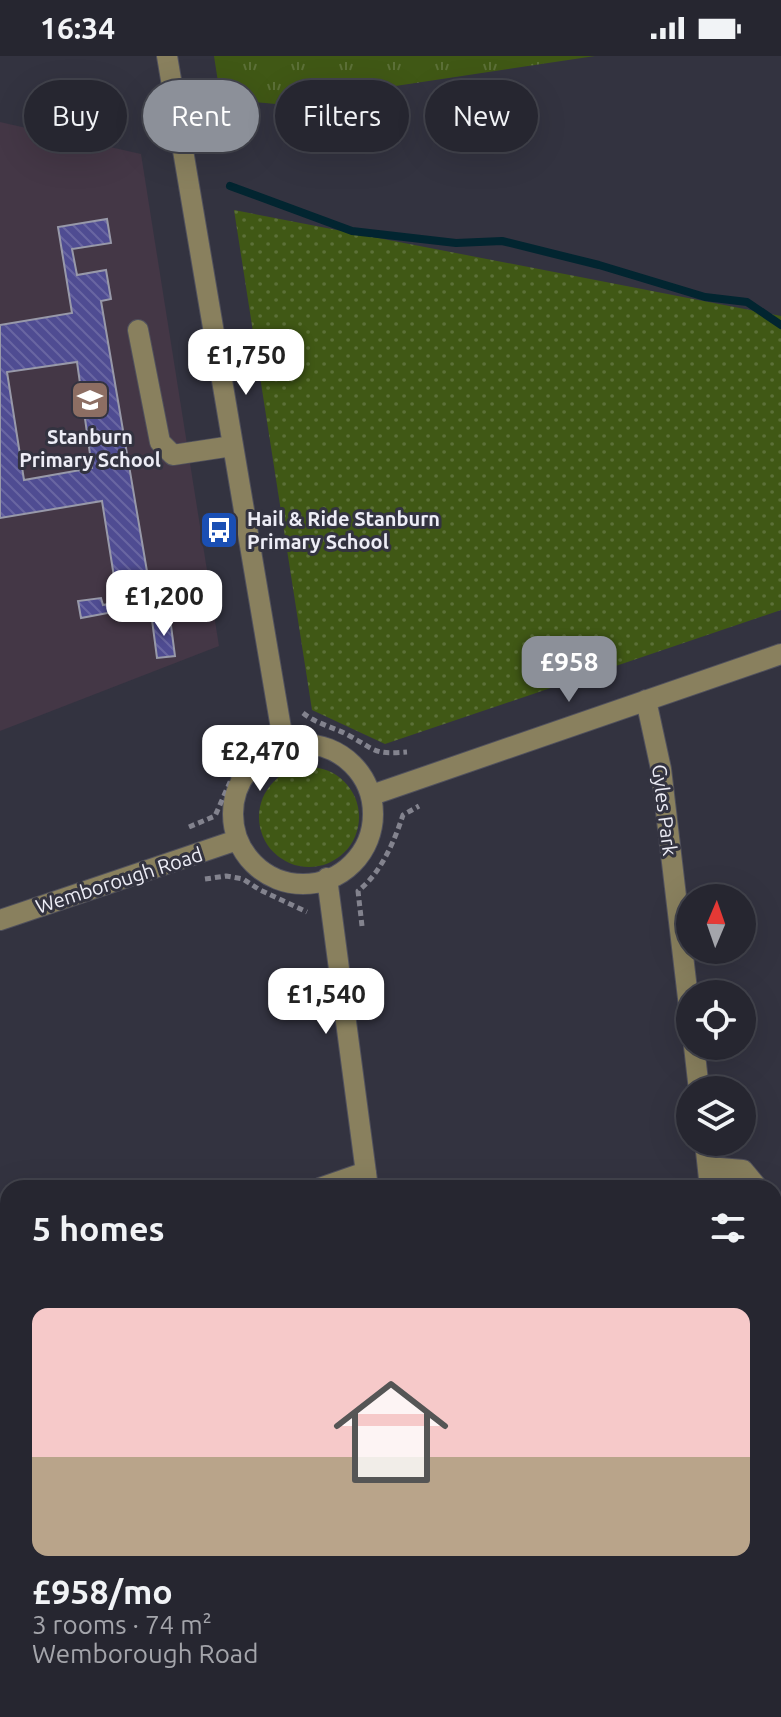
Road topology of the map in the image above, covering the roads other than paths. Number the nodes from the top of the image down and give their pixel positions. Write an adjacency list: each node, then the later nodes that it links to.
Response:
1 (167, 56): 3 (street)
2 (138, 330): 3 (street)
3 (232, 446): 6 (street)
4 (781, 654): 5 (street)
5 (646, 700): 7 (street); 11 (street, Gyles Park)
6 (284, 746): 7 (street); 8 (street)
7 (372, 795): 9 (street)
8 (237, 840): 9 (street); 10 (street, Wemborough Road)
9 (327, 878): 14 (street)
10 (0, 920)
11 (686, 980)
12 (707, 1156): 13 (street)
13 (709, 1178): 15 (street)
14 (367, 1180)
15 (751, 1180)

